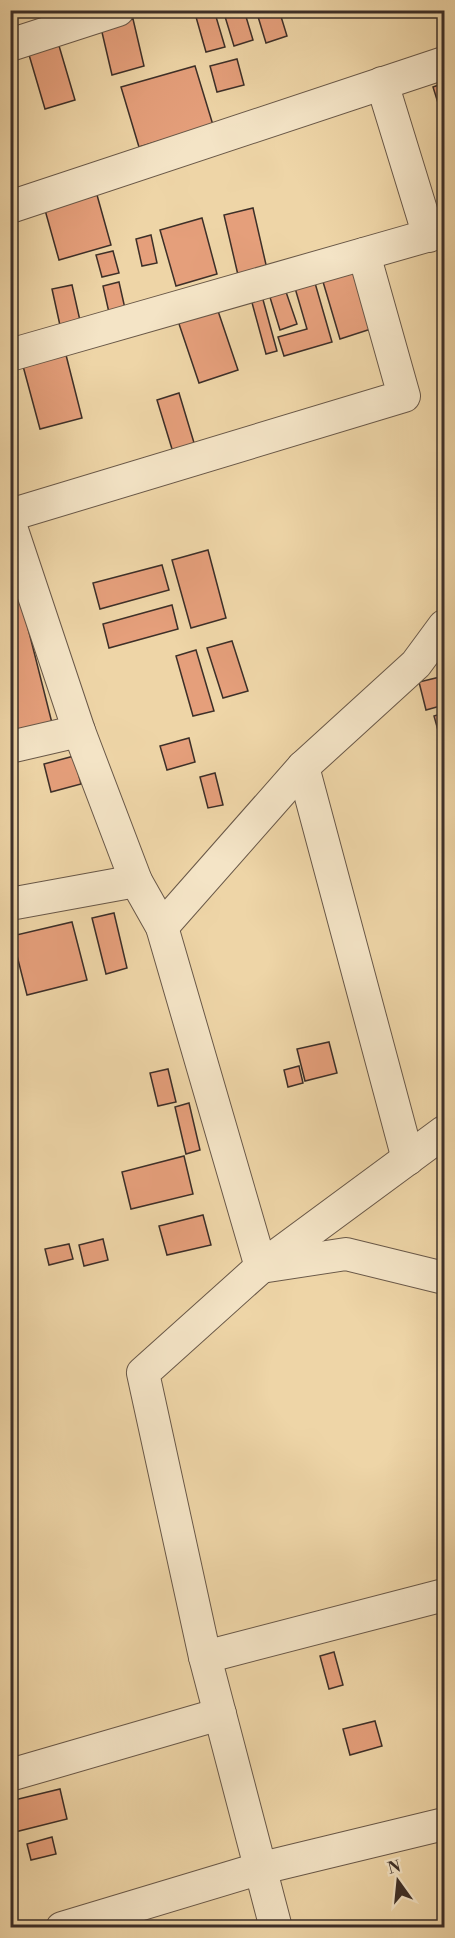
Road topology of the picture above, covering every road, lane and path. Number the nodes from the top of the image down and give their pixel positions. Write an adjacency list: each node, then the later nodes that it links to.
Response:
1 (118, 10): 2 (street)
2 (10, 45)
3 (444, 63): 4 (street)
4 (382, 83): 5 (street); 6 (street)
5 (10, 207)
6 (437, 234): 7 (street)
7 (364, 254): 8 (street); 9 (street)
8 (10, 355)
9 (10, 515)
10 (10, 524): 12 (street)
11 (444, 626): 14 (street)
12 (80, 731): 13 (street); 15 (street)
13 (10, 747)
14 (303, 767): 17 (street); 19 (street)
15 (136, 881): 16 (street); 17 (street)
16 (10, 904)
17 (162, 927): 20 (street)
18 (444, 1132): 19 (street)
19 (408, 1159): 20 (street)
20 (261, 1267): 21 (street); 23 (street)
21 (444, 1278)
22 (444, 1595): 23 (street)
23 (206, 1657): 24 (street)
24 (220, 1714): 25 (street); 27 (street)
25 (10, 1775)
26 (444, 1824): 27 (street)
27 (258, 1869): 28 (street); 29 (street)
28 (62, 1928)
29 (276, 1928)

